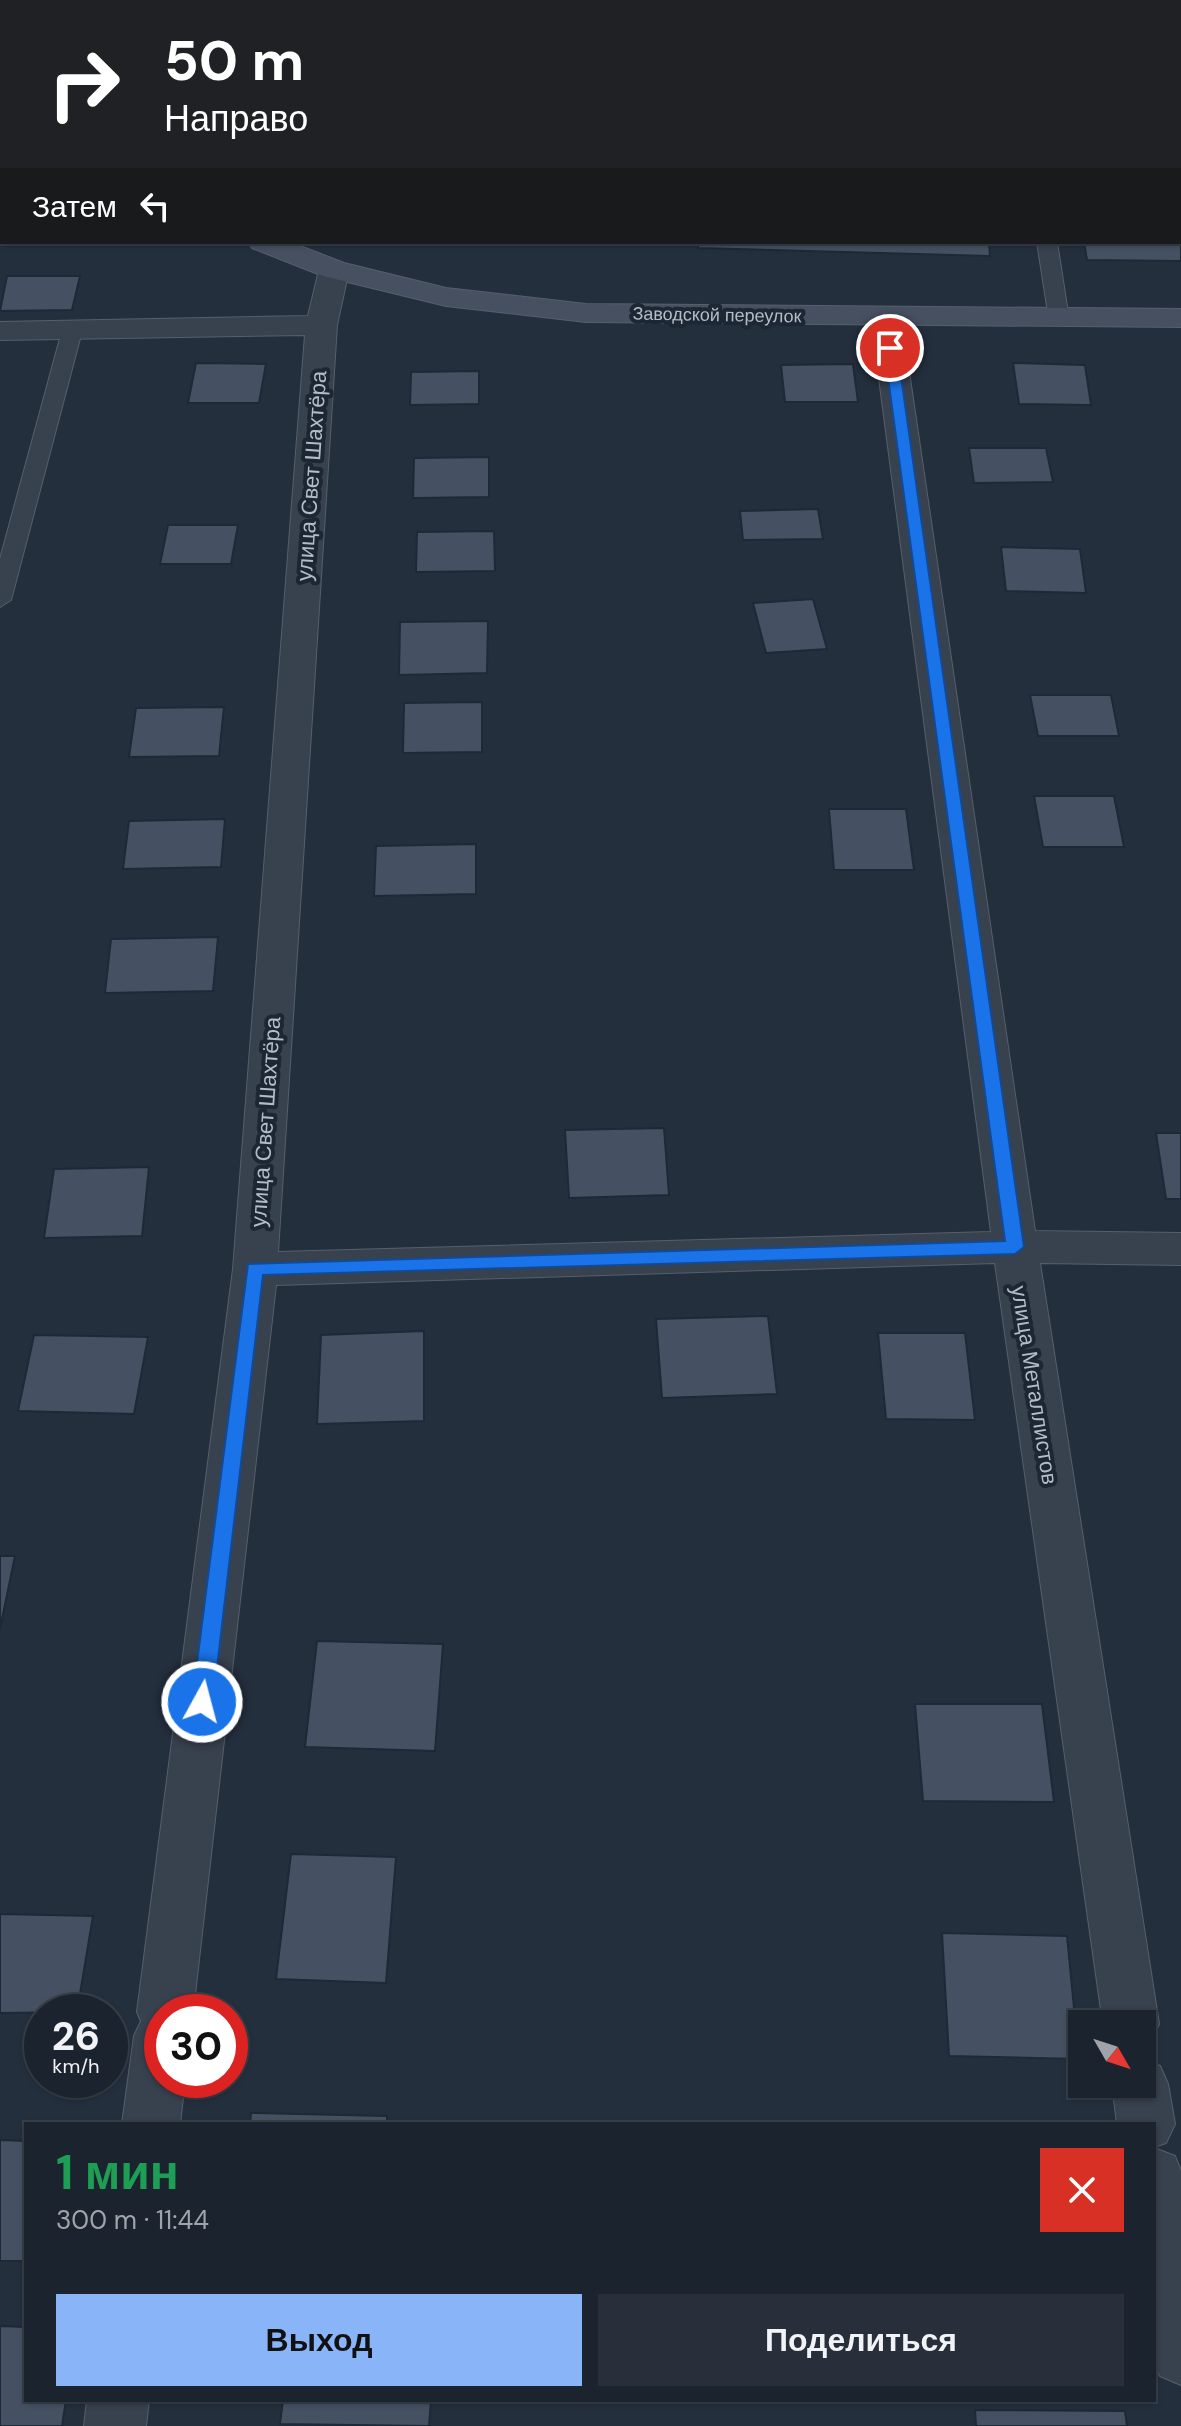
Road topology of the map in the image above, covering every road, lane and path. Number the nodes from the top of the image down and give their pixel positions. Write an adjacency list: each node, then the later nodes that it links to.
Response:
1 (268, 244): 3 (main road, Заводской переулок)
2 (1047, 244): 6 (lane)
3 (334, 270): 4 (main road, Заводской переулок); 7 (street, улица Свет Шахтёра)
4 (886, 317): 6 (main road, Заводской переулок); 11 (street, улица Металлистов)
5 (1181, 318): 6 (main road, Заводской переулок)
6 (1059, 319)
7 (321, 325): 9 (street); 13 (street, улица Свет Шахтёра)
8 (0, 331): 9 (street)
9 (72, 331): 10 (lane)
10 (0, 600)
11 (1015, 1247): 12 (street); 13 (street); 15 (street, улица Металлистов)
12 (1181, 1249)
13 (255, 1269): 14 (street, улица Свет Шахтёра)
14 (167, 1994)
15 (1129, 2010)
16 (154, 2098): 18 (street)
17 (1142, 2098): 19 (street)
18 (151, 2122)
19 (1146, 2122)
20 (1156, 2188): 21 (street)
21 (1181, 2355)
22 (118, 2402): 23 (street)
23 (115, 2426)

